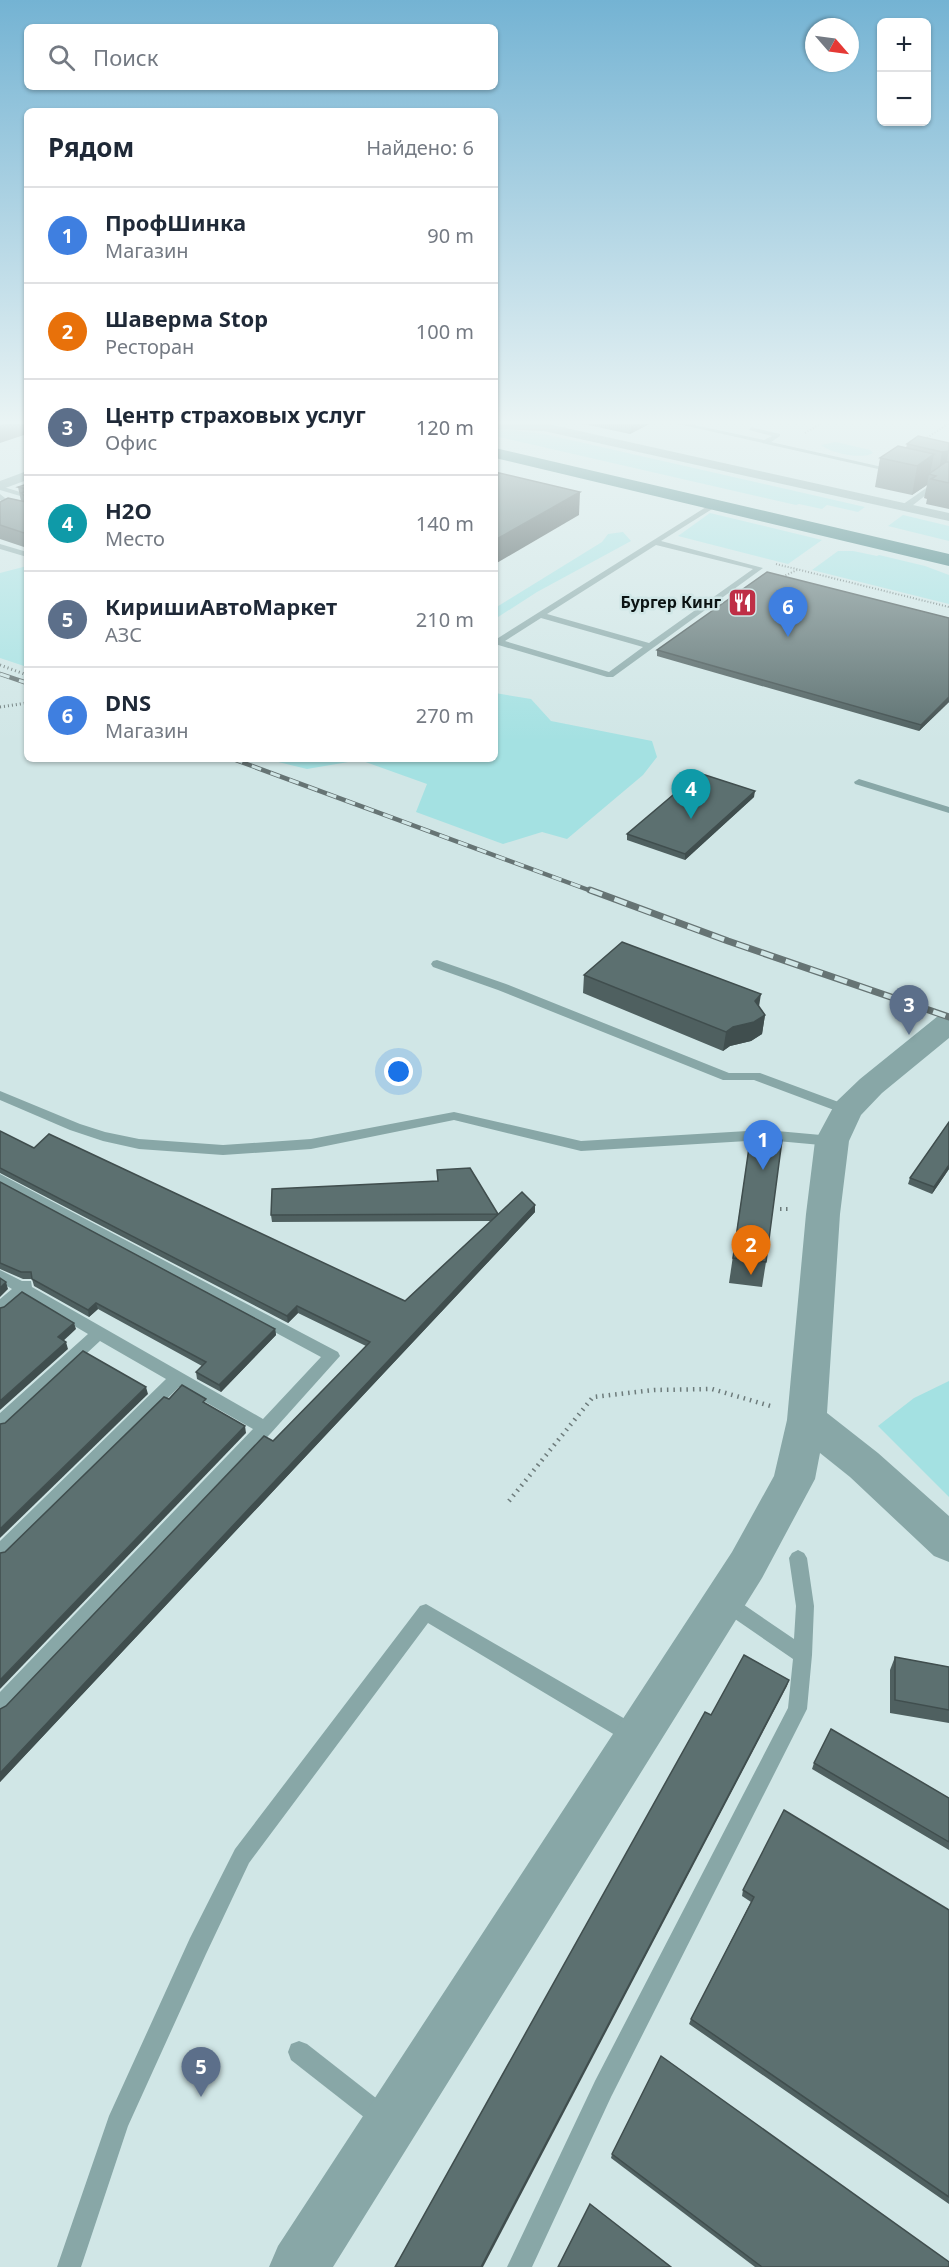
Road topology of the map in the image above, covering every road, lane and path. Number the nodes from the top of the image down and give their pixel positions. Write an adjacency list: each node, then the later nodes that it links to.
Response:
1 (673, 530): 4 (lane)
2 (822, 530): 8 (main road)
3 (867, 530): 6 (main road)
4 (654, 542): 13 (lane); 14 (lane)
5 (0, 546): 7 (lane)
6 (949, 548)
7 (24, 554)
8 (949, 560)
9 (776, 564): 10 (path)
10 (798, 569): 11 (path); 12 (path)
11 (777, 580)
12 (949, 607)
13 (540, 615): 14 (lane); 14 (lane)
14 (650, 646)
15 (0, 665): 16 (path)
16 (24, 674)
17 (24, 704): 18 (path)
18 (0, 708)
19 (859, 782): 20 (lane)
20 (949, 810)
21 (437, 964): 24 (lane)
22 (949, 1023): 24 (street)
23 (0, 1095): 24 (lane)
24 (839, 1125): 31 (street)
25 (0, 1179): 33 (lane)
26 (0, 1275): 27 (lane)
27 (24, 1287): 28 (lane); 29 (lane)
28 (0, 1308)
29 (99, 1333): 30 (lane); 32 (lane)
30 (177, 1378): 33 (lane); 36 (lane)
31 (807, 1420): 34 (path); 35 (street); 38 (street)
32 (0, 1423)
33 (265, 1428): 40 (lane)
34 (509, 1501)
35 (949, 1543)
36 (0, 1552)
37 (798, 1558): 39 (lane)
38 (724, 1600): 39 (lane); 41 (street)
39 (803, 1655): 46 (lane)
40 (0, 1705)
41 (637, 1737): 43 (street); 44 (lane)
42 (299, 2052): 43 (lane)
43 (391, 2123): 45 (street)
44 (69, 2267)
45 (299, 2267)
46 (519, 2267)

